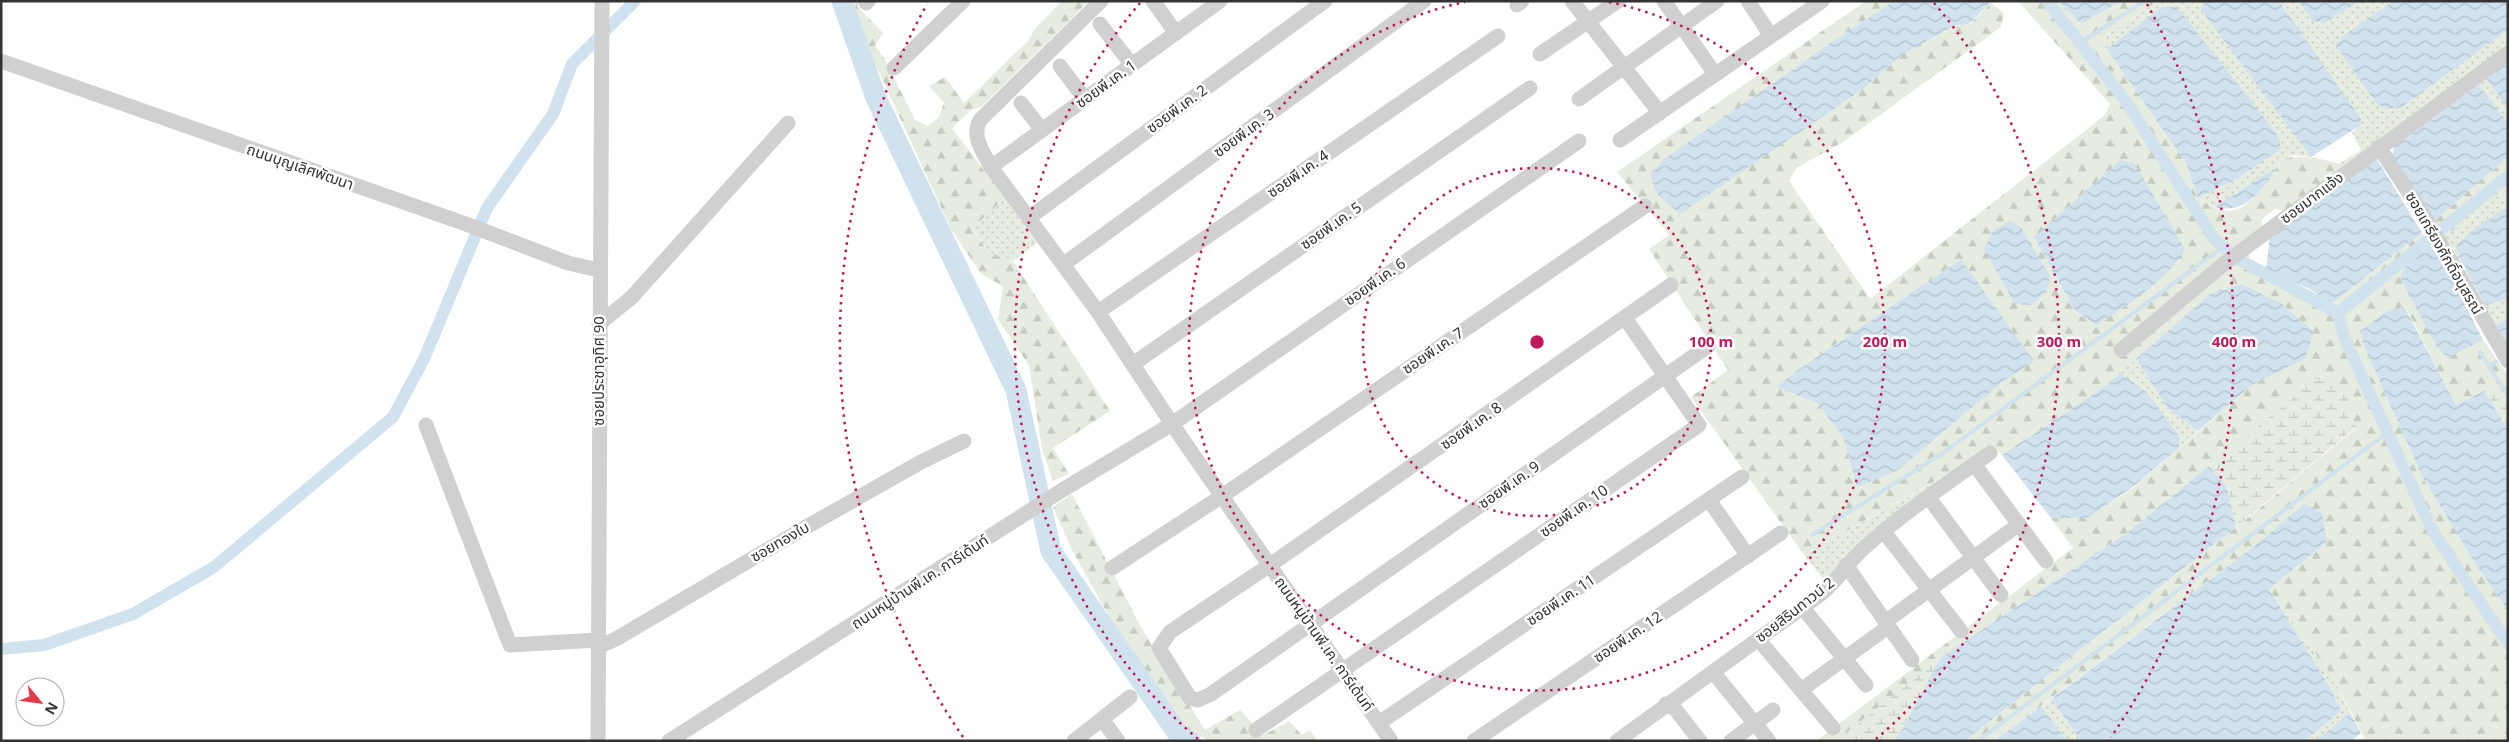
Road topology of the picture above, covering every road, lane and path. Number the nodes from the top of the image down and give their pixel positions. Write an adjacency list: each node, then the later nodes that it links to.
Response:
1 (602, 1): 42 (street, ซอยประชาอุทิศ 90)
2 (963, 1): 25 (street)
3 (1101, 1): 38 (street, ถนนหมู่บ้านพี.เค. การ์เด้นท์)
4 (1153, 1): 17 (street)
5 (1219, 1): 17 (street, ซอยพี.เค. 1)
6 (1325, 1): 40 (street, ซอยพี.เค. 2)
7 (1424, 1): 41 (street, ซอยพี.เค. 3)
8 (1572, 1): 14 (street)
9 (1618, 1): 14 (street)
10 (1664, 1): 16 (street)
11 (1717, 1): 16 (street)
12 (1748, 1): 19 (street)
13 (1822, 1): 19 (street)
14 (1588, 22): 21 (street); 26 (street)
15 (1100, 24): 23 (street)
16 (1682, 27): 26 (street); 27 (street)
17 (1176, 33): 23 (street, ซอยพี.เค. 1)
18 (1498, 36): 44 (street, ซอยพี.เค. 4)
19 (1771, 36): 27 (street)
20 (2508, 53): 37 (street, ซอยมากแจ้ง)
21 (1540, 54)
22 (1, 61): 42 (street, ถนนบุญเลิศพัฒนา)
23 (1132, 65): 29 (street, ซอยพี.เค. 1)
24 (1060, 66): 29 (street)
25 (894, 68)
26 (1623, 69): 30 (street); 32 (street)
27 (1715, 74): 32 (street)
28 (1530, 88): 50 (street, ซอยพี.เค. 5)
29 (1085, 99): 34 (street, ซอยพี.เค. 1)
30 (1579, 100)
31 (1021, 103): 34 (street)
32 (1660, 113): 35 (street)
33 (788, 123): 46 (street)
34 (1042, 130): 38 (street, ซอยพี.เค. 1)
35 (1620, 140)
36 (1578, 141): 52 (street, ซอยพี.เค. 6)
37 (2379, 147): 48 (street, ซอยมากแจ้ง); 49 (street, ซอยเกรียงศักดิ์อนุสรณ์)
38 (991, 167): 40 (street, ถนนหมู่บ้านพี.เค. การ์เด้นท์)
39 (1645, 206): 58 (street, ซอยพี.เค. 7)
40 (1030, 217): 41 (street, ถนนหมู่บ้านพี.เค. การ์เด้นท์)
41 (1064, 264): 44 (street, ถนนหมู่บ้านพี.เค. การ์เด้นท์)
42 (600, 270): 46 (street, ซอยประชาอุทิศ 90)
43 (1671, 285): 45 (street, ซอยพี.เค. 8)
44 (1098, 312): 50 (street, ถนนหมู่บ้านพี.เค. การ์เด้นท์)
45 (1625, 318): 51 (street, ซอยพี.เค. 10); 67 (street, ซอยพี.เค. 8)
46 (599, 324): 77 (street, ซอยประชาอุทิศ 90)
47 (1708, 346): 51 (street, ซอยพี.เค. 9)
48 (2121, 350)
49 (2508, 361)
50 (1133, 364): 52 (street, ถนนหมู่บ้านพี.เค. การ์เด้นท์)
51 (1664, 378): 73 (street, ซอยพี.เค. 9); 80 (street, ซอยพี.เค. 10)
52 (1172, 424): 58 (street, ถนนหมู่บ้านพี.เค. การ์เด้นท์); 94 (street, ถนนหมู่บ้านพี.เค. การ์เด้นท์)
53 (426, 425): 77 (street)
54 (964, 441): 77 (street, ซอยทองใบ)
55 (1990, 454): 56 (street, ซอยสิรินทาวน์ 2)
56 (1974, 464): 59 (street, ซอยสิรินทาวน์ 2); 61 (street)
57 (1742, 477): 60 (street, ซอยพี.เค. 11)
58 (1222, 496): 67 (street, ถนนหมู่บ้านพี.เค. การ์เด้นท์); 69 (street, ซอยพี.เค. 7)
59 (1929, 498): 62 (street, ซอยสิรินทาวน์ 2); 65 (street)
60 (1709, 500): 64 (street); 88 (street, ซอยพี.เค. 11)
61 (2018, 525): 65 (street); 66 (street)
62 (1884, 532): 68 (street, ซอยสิรินทาวน์ 2); 70 (street)
63 (1781, 534): 64 (street, ซอยพี.เค. 12)
64 (1748, 556): 98 (street, ซอยพี.เค. 12)
65 (1972, 556): 70 (street); 71 (street)
66 (2046, 561)
67 (1270, 565): 73 (street, ถนนหมู่บ้านพี.เค. การ์เด้นท์); 73 (street, ซอยพี.เค. 8)
68 (1846, 565): 72 (street, ซอยสิรินทาวน์ 2); 74 (street)
69 (1112, 568)
70 (1929, 590): 74 (street); 75 (street)
71 (2001, 595)
72 (1802, 607): 76 (street, ซอยสิรินทาวน์ 2); 78 (street)
73 (1310, 624): 80 (street, ถนนหมู่บ้านพี.เค. การ์เด้นท์)
74 (1886, 625): 78 (street); 79 (street)
75 (1960, 631)
76 (1758, 639): 81 (street, ซอยสิรินทาวน์ 2); 83 (street)
77 (598, 643): 93 (street, ซอยประชาอุทิศ 90)
78 (1843, 658): 82 (street); 83 (street)
79 (1912, 660)
80 (1343, 672): 88 (street, ถนนหมู่บ้านพี.เค. การ์เด้นท์); 91 (street)
81 (1713, 672): 85 (street, ซอยสิรินทาวน์ 2); 89 (street)
82 (1866, 685)
83 (1801, 690): 90 (street)
84 (1130, 697): 87 (street)
85 (1666, 704): 92 (street, ซอยสิรินทาวน์ 2); 99 (street)
86 (1773, 710): 89 (street)
87 (1102, 719): 95 (street); 96 (street)
88 (1379, 723): 97 (street, ถนนหมู่บ้านพี.เค. การ์เด้นท์)
89 (1754, 723): 100 (street); 101 (street)
90 (1833, 728)
91 (1256, 730)
92 (1620, 740)
93 (598, 741)
94 (669, 741)
95 (1074, 741)
96 (1118, 741)
97 (1391, 741)
98 (1474, 741)
99 (1700, 741)
100 (1731, 741)
101 (1769, 741)

